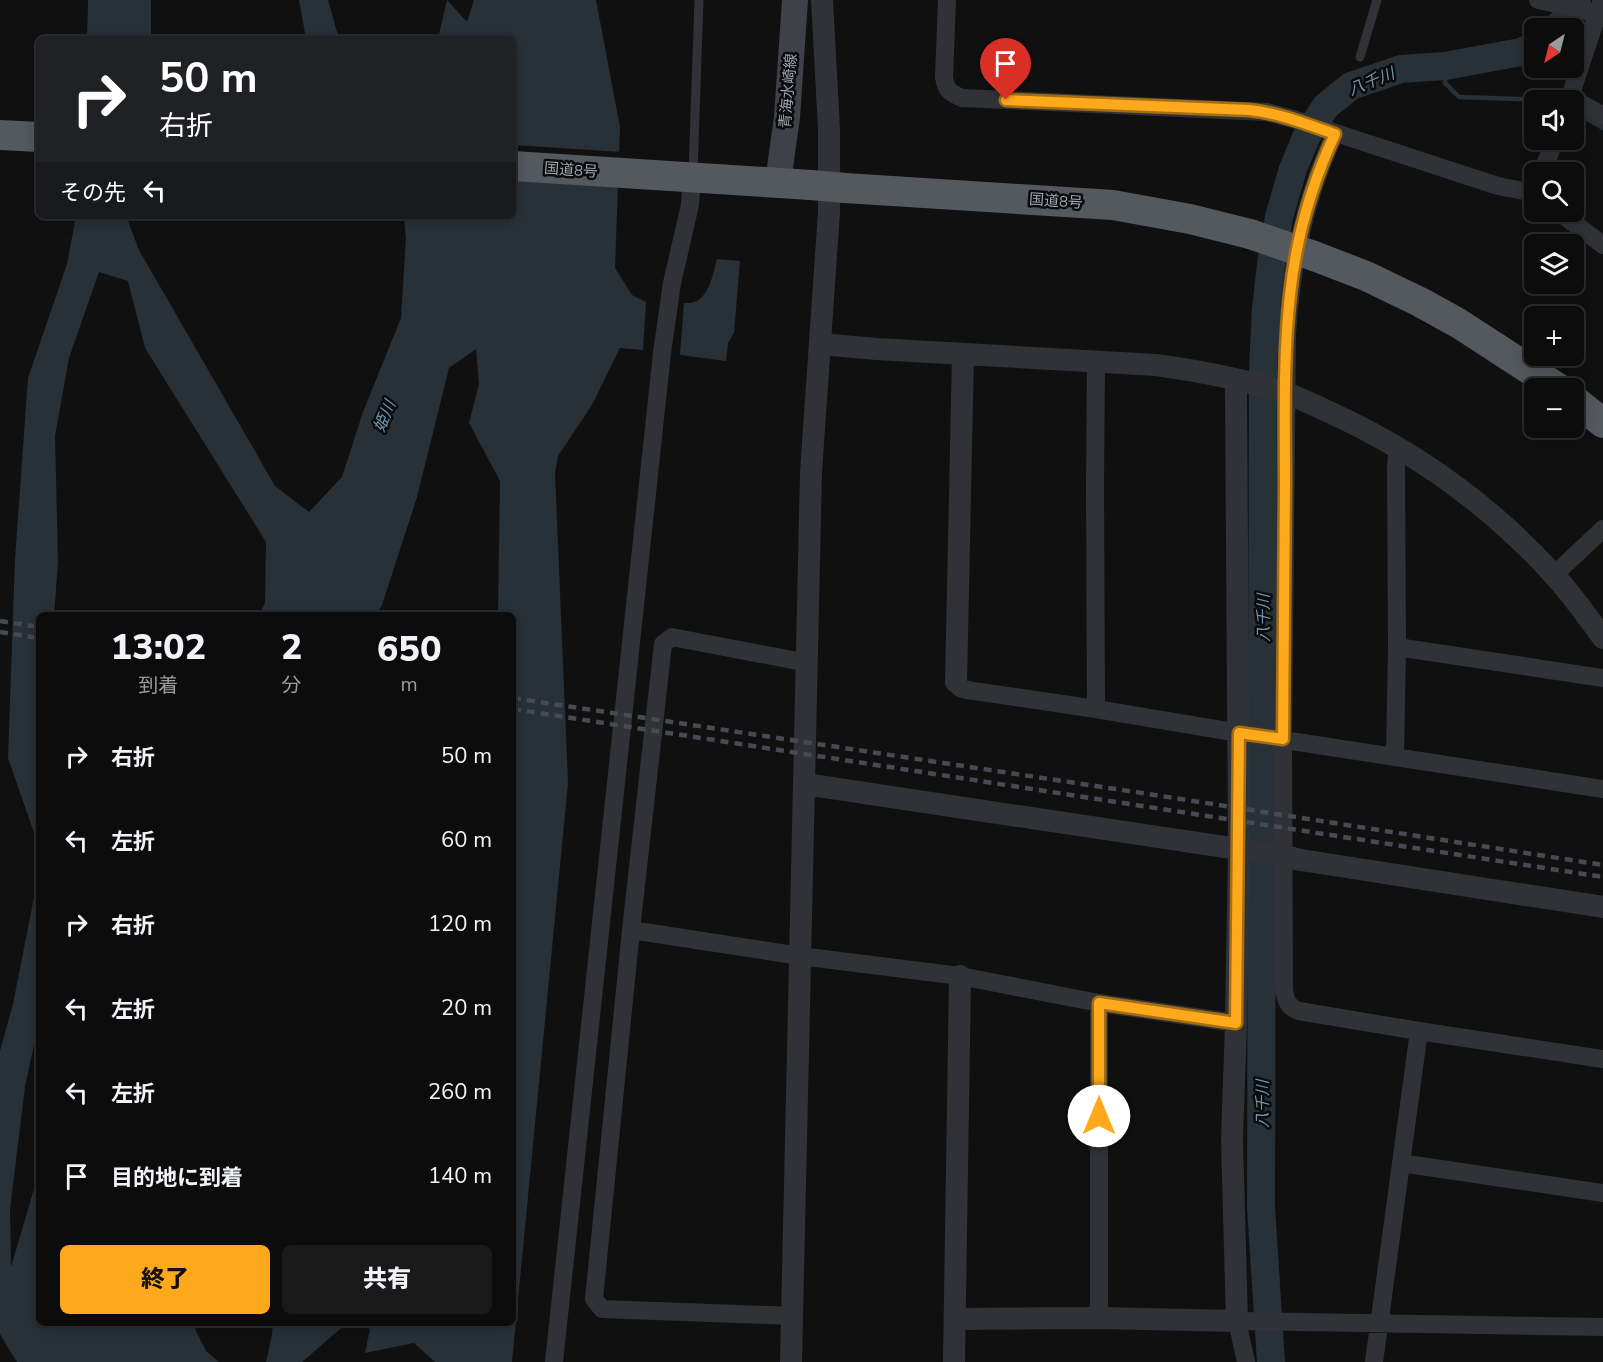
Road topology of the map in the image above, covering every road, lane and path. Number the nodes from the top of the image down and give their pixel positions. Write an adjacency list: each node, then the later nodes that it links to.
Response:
1 (699, 0): 16 (lane)
2 (795, 0): 17 (main road, 青海水崎線)
3 (822, 0): 21 (street)
4 (947, 0): 12 (street)
5 (1377, 0): 8 (lane)
6 (1538, 0): 7 (street)
7 (1597, 10): 9 (street)
8 (1360, 57)
9 (1572, 90)
10 (1584, 106): 11 (street)
11 (1603, 116)
12 (1335, 134): 18 (street); 26 (street)
13 (0, 135): 14 (highway)
14 (36, 137)
15 (516, 166): 16 (highway, 国道8号)
16 (694, 177): 17 (highway, 国道8号); 61 (street)
17 (767, 182): 24 (highway, 国道8号, bridge)
18 (1524, 190)
19 (1572, 222): 20 (street)
20 (1603, 245)
21 (820, 344): 22 (street); 34 (street)
22 (963, 354): 23 (street); 36 (street)
23 (1096, 361): 25 (street); 37 (street)
24 (1543, 378)
25 (1237, 380): 26 (street); 38 (street)
26 (1285, 393): 29 (street); 39 (street)
27 (1584, 408): 28 (highway)
28 (1603, 423)
29 (1400, 449): 31 (street); 33 (street)
30 (1603, 529): 31 (street)
31 (1554, 575): 32 (street)
32 (1603, 638)
33 (1397, 647): 35 (street); 40 (street)
34 (808, 663): 41 (street); 46 (street)
35 (1603, 678)
36 (956, 682): 37 (street)
37 (1096, 709): 38 (street)
38 (1239, 733): 39 (street); 43 (street)
39 (1283, 739): 40 (street); 44 (street)
40 (1395, 756): 42 (street)
41 (804, 784): 43 (street); 47 (street)
42 (1603, 789)
43 (1239, 849): 44 (street); 50 (street)
44 (1284, 856): 45 (street); 51 (street)
45 (1603, 907)
46 (631, 930): 47 (street); 55 (street)
47 (800, 956): 48 (street); 55 (street)
48 (960, 976): 49 (street); 57 (street)
49 (1099, 1003): 50 (street); 56 (street)
50 (1236, 1023): 58 (street)
51 (1419, 1031): 52 (street); 53 (street)
52 (1603, 1059)
53 (1401, 1163): 54 (street); 59 (street)
54 (1603, 1193)
55 (793, 1316): 62 (street)
56 (1099, 1318): 57 (street); 58 (street)
57 (956, 1319): 63 (street)
58 (1246, 1322): 59 (street); 64 (street)
59 (1379, 1325): 60 (street); 65 (street)
60 (1603, 1327)
61 (554, 1362)
62 (791, 1362)
63 (954, 1362)
64 (1246, 1362)
65 (1374, 1362)

